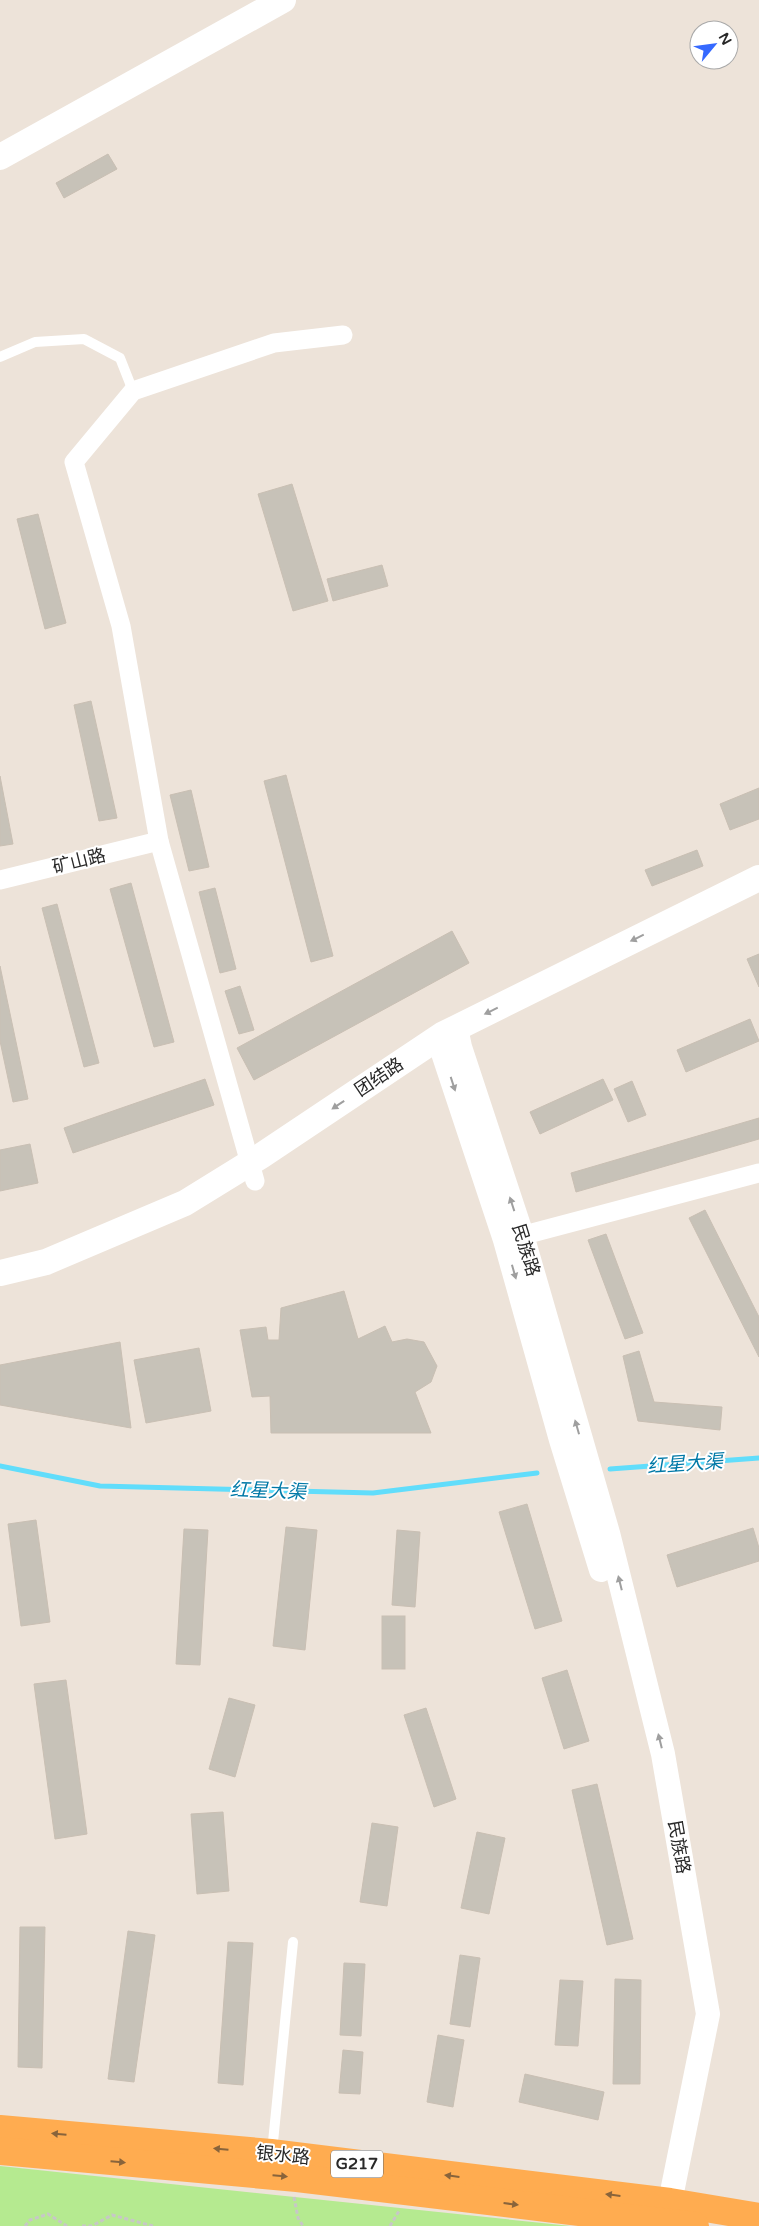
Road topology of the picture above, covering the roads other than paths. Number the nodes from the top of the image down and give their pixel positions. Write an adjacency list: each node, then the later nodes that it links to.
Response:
1 (250, 0): 3 (main road)
2 (283, 0): 4 (main road)
3 (0, 138)
4 (0, 157)
5 (343, 335): 7 (street)
6 (0, 357): 7 (lane)
7 (133, 390): 8 (street)
8 (159, 841): 10 (street, 矿山路); 13 (street)
9 (759, 878): 12 (main road, 团结路, one-way to 12)
10 (0, 880)
11 (759, 896): 12 (main road, 团结路)
12 (449, 1042): 13 (main road, 团结路); 15 (street, 民族路)
13 (252, 1172): 16 (main road, 团结路); 17 (main road, 团结路)
14 (759, 1173): 15 (street)
15 (513, 1237): 22 (street, 民族路)
16 (0, 1273)
17 (0, 1289)
18 (293, 1942): 21 (lane)
19 (0, 2129): 21 (highway, 银水路 / G217, one-way to 19)
20 (0, 2151): 24 (highway, 银水路 / G217, one-way to 24)
21 (272, 2153): 22 (highway, 银水路 / G217, one-way to 21)
22 (663, 2201): 24 (highway, 银水路 / G217)
23 (759, 2217): 24 (highway, G217)
24 (704, 2218)

